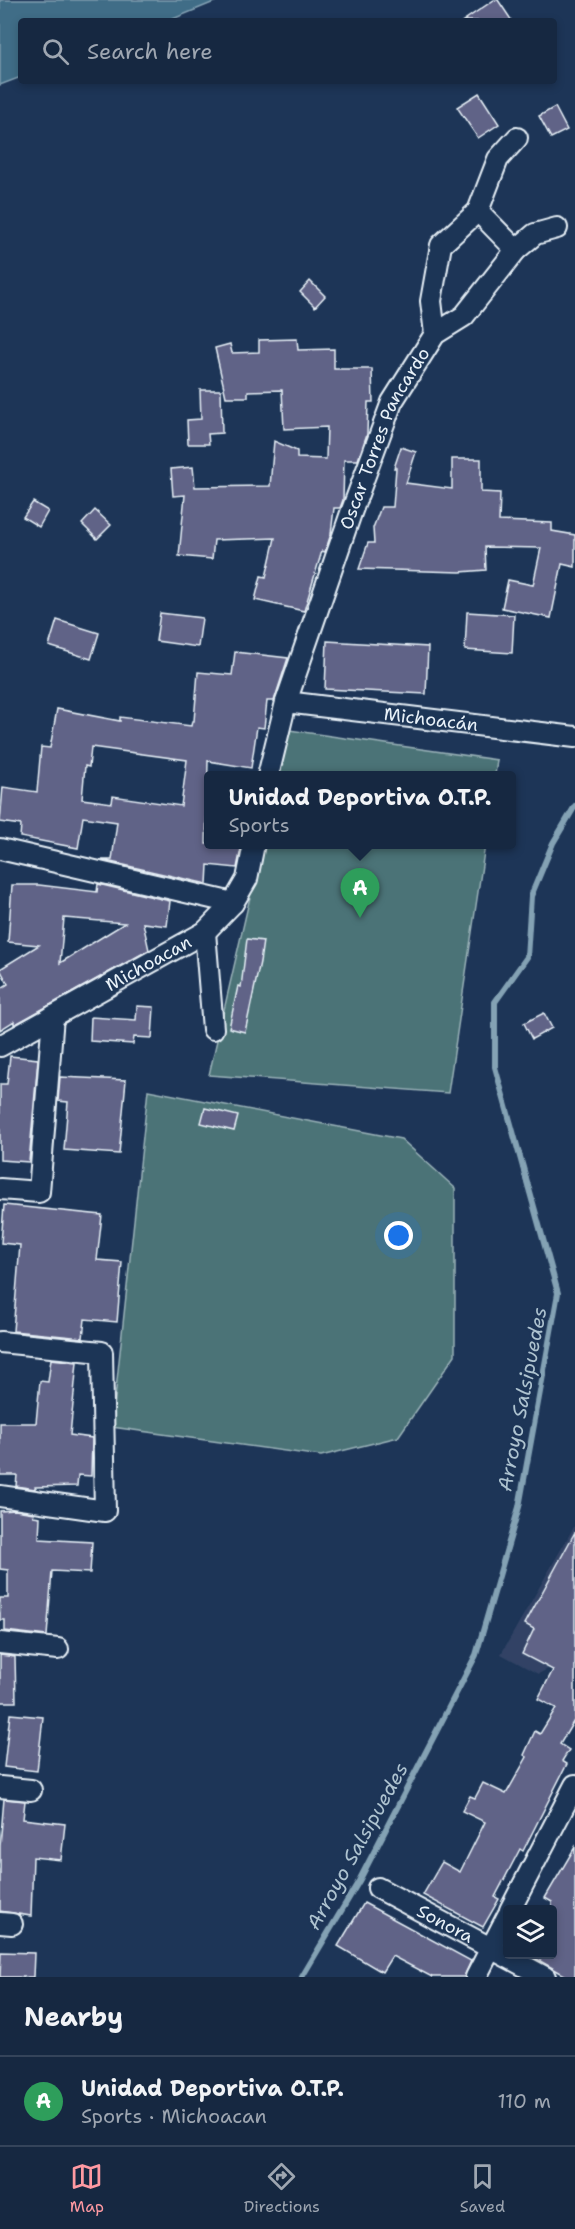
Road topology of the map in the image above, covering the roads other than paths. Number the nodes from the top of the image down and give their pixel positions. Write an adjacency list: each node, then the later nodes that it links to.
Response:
1 (517, 138): 2 (street)
2 (478, 211): 4 (street); 5 (street)
3 (557, 228): 4 (street, Oscar Torres Pancardo)
4 (516, 250): 5 (street, Oscar Torres Pancardo)
5 (435, 334): 6 (street, Oscar Torres Pancardo)
6 (286, 702): 7 (street, Michoacán); 8 (street)
7 (575, 737)
8 (269, 771)
9 (253, 849): 11 (street, Michoacan)
10 (3, 854): 11 (street)
11 (232, 903): 12 (street, Michoacan)
12 (205, 932): 13 (street, Michoacan); 14 (street)
13 (53, 1016): 15 (street, Michoacan); 16 (street)
14 (213, 1029)
15 (0, 1046)
16 (0, 1189)
17 (0, 1342): 18 (street)
18 (0, 1496)
19 (0, 1643): 20 (street)
20 (58, 1649)
21 (575, 1785): 25 (street)
22 (0, 1786): 23 (street)
23 (31, 1790)
24 (378, 1888): 27 (street, Sonora)
25 (513, 1905)
26 (503, 1923): 27 (street)
27 (490, 1948): 28 (street); 29 (street, Sonora)
28 (476, 1977)
29 (545, 1977)

